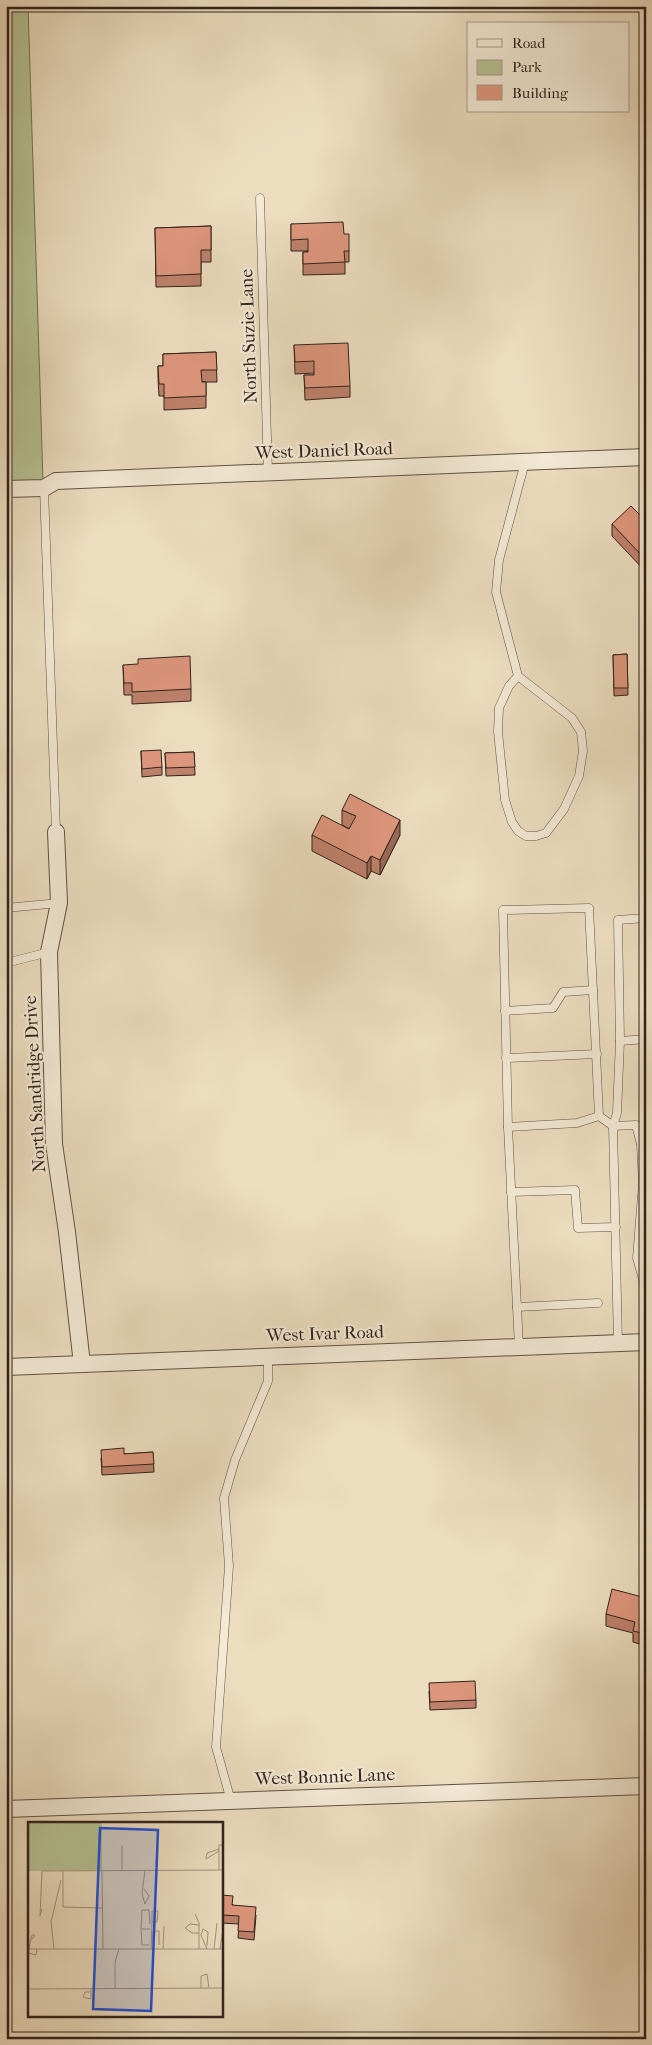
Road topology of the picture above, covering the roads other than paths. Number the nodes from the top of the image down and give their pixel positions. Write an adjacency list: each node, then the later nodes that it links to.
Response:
1 (260, 198): 4 (lane, North Suzie Lane)
2 (646, 457): 3 (street, West Daniel Road)
3 (525, 462): 4 (street, West Daniel Road); 7 (lane)
4 (268, 473): 5 (street, West Daniel Road)
5 (44, 488): 6 (street, West Daniel Road); 8 (lane)
6 (6, 489)
7 (518, 676): 7 (lane)
8 (56, 832): 9 (street, North Sandridge Drive)
9 (59, 903): 10 (lane); 12 (street, North Sandridge Drive)
10 (6, 908)
11 (646, 918): 17 (lane)
12 (49, 952): 13 (lane); 35 (street, North Sandridge Drive)
13 (6, 963)
14 (593, 990): 15 (lane); 15 (lane); 18 (lane)
15 (505, 1011): 19 (lane)
16 (646, 1039): 17 (lane)
17 (620, 1041): 21 (lane)
18 (597, 1054): 19 (lane); 20 (lane)
19 (506, 1058): 22 (lane)
20 (599, 1116): 21 (lane); 22 (lane)
21 (613, 1126): 23 (lane); 26 (lane)
22 (508, 1127): 24 (lane)
23 (644, 1144): 25 (lane)
24 (511, 1192): 26 (lane); 30 (lane)
25 (643, 1222): 27 (lane)
26 (616, 1227): 32 (lane)
27 (646, 1290): 28 (lane)
28 (646, 1297)
29 (598, 1303): 30 (lane)
30 (517, 1306): 33 (lane)
31 (646, 1342): 32 (street, West Ivar Road)
32 (618, 1343): 33 (street, West Ivar Road)
33 (519, 1347): 34 (street, West Ivar Road)
34 (268, 1356): 35 (street, West Ivar Road); 38 (lane)
35 (82, 1364): 36 (street, West Ivar Road)
36 (6, 1367)
37 (646, 1786): 38 (street, West Bonnie Lane)
38 (231, 1801): 39 (street, West Bonnie Lane)
39 (6, 1808)

